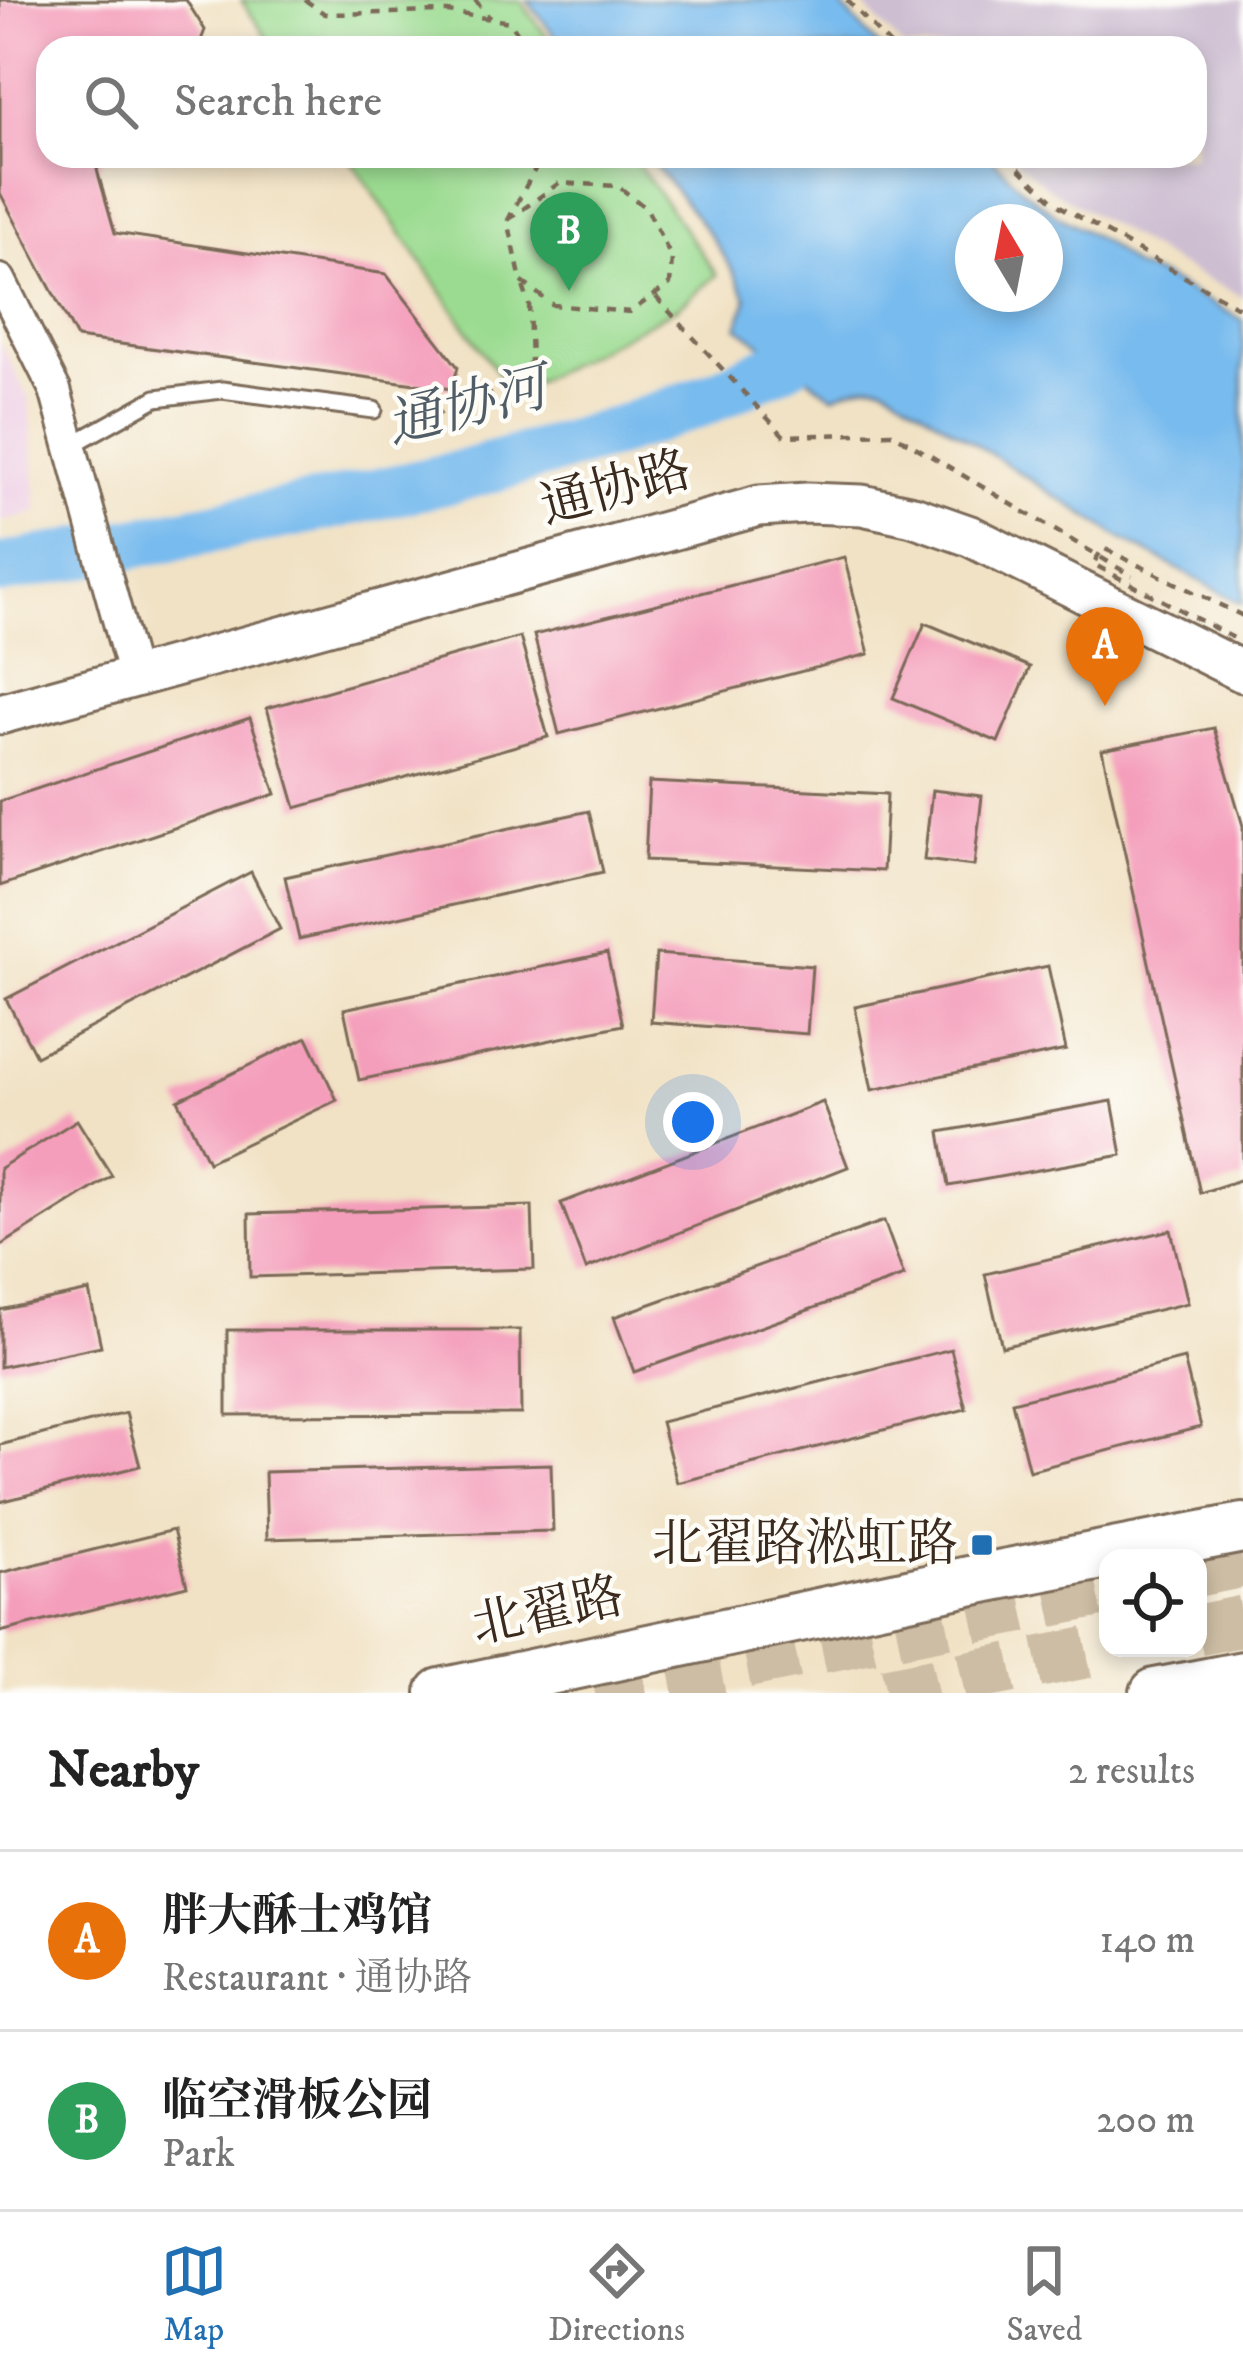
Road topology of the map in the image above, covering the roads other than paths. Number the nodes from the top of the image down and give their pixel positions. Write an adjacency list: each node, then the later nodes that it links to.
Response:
1 (0, 280): 3 (street)
2 (374, 410): 3 (lane)
3 (70, 446): 4 (street)
4 (130, 664): 5 (street, 通协路); 6 (street, 通协路)
5 (1243, 672)
6 (0, 714)
7 (1243, 1528): 9 (main road, 北翟路)
8 (1243, 1676): 10 (main road)
9 (441, 1693)
10 (1155, 1693)

